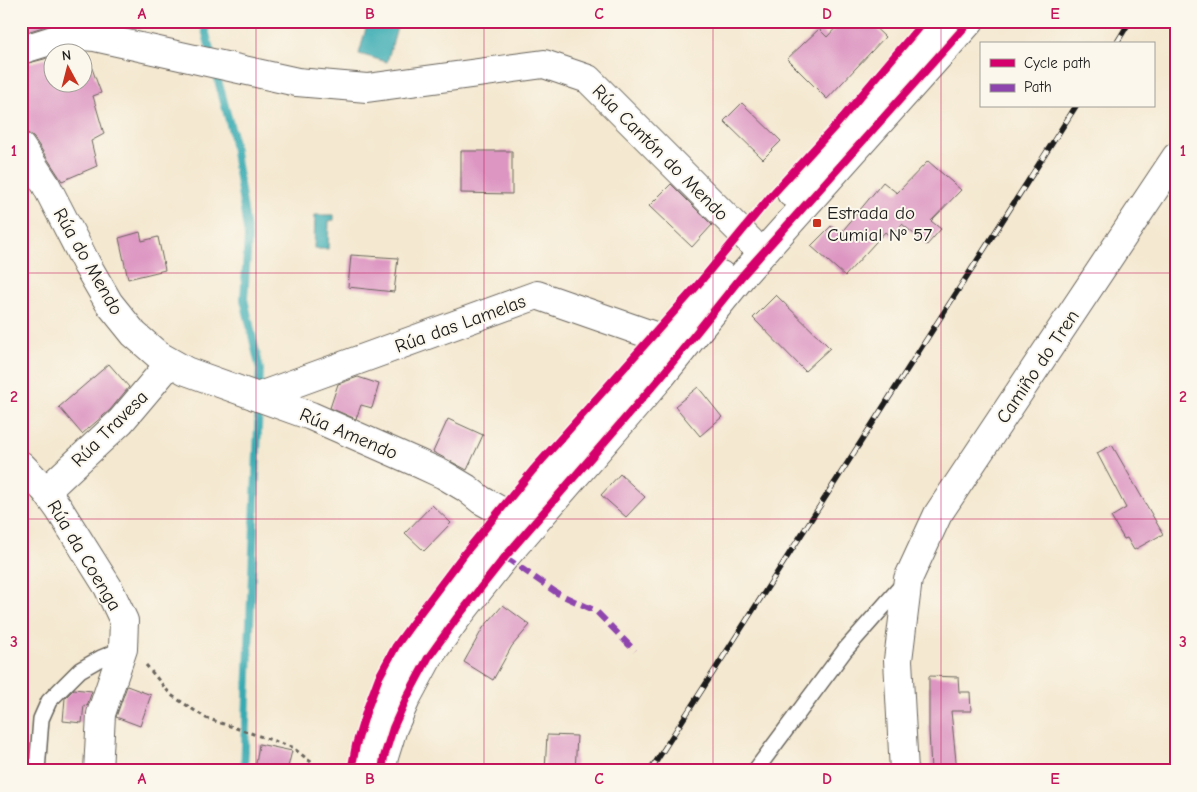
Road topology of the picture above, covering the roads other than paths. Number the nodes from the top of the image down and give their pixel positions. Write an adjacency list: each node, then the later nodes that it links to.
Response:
1 (954, 21): 4 (street)
2 (970, 21): 11 (street)
3 (91, 29): 5 (street, Rúa Cantón do Mendo); 8 (street, Rúa Cantón do Mendo)
4 (930, 30): 8 (street)
5 (21, 50)
6 (21, 147): 10 (street, Rúa do Mendo)
7 (1176, 158): 16 (street, Camiño do Tren)
8 (750, 241): 9 (street)
9 (663, 339): 12 (street, Rúa das Lamelas); 15 (street)
10 (170, 363): 12 (street, Rúa Amendo); 14 (street, Rúa Travesa)
11 (659, 379): 15 (street); 17 (street)
12 (257, 397): 15 (street, Rúa Amendo)
13 (21, 465): 14 (street, Rúa da Coenga)
14 (46, 491): 18 (street, Rúa da Coenga)
15 (516, 519): 17 (street); 21 (street)
16 (908, 579): 23 (lane); 24 (street, Camiño do Tren)
17 (456, 619): 22 (street)
18 (123, 649): 19 (lane); 20 (street, Rúa da Coenga)
19 (37, 771)
20 (98, 771)
21 (363, 771)
22 (382, 771)
23 (754, 771)
24 (904, 771)

